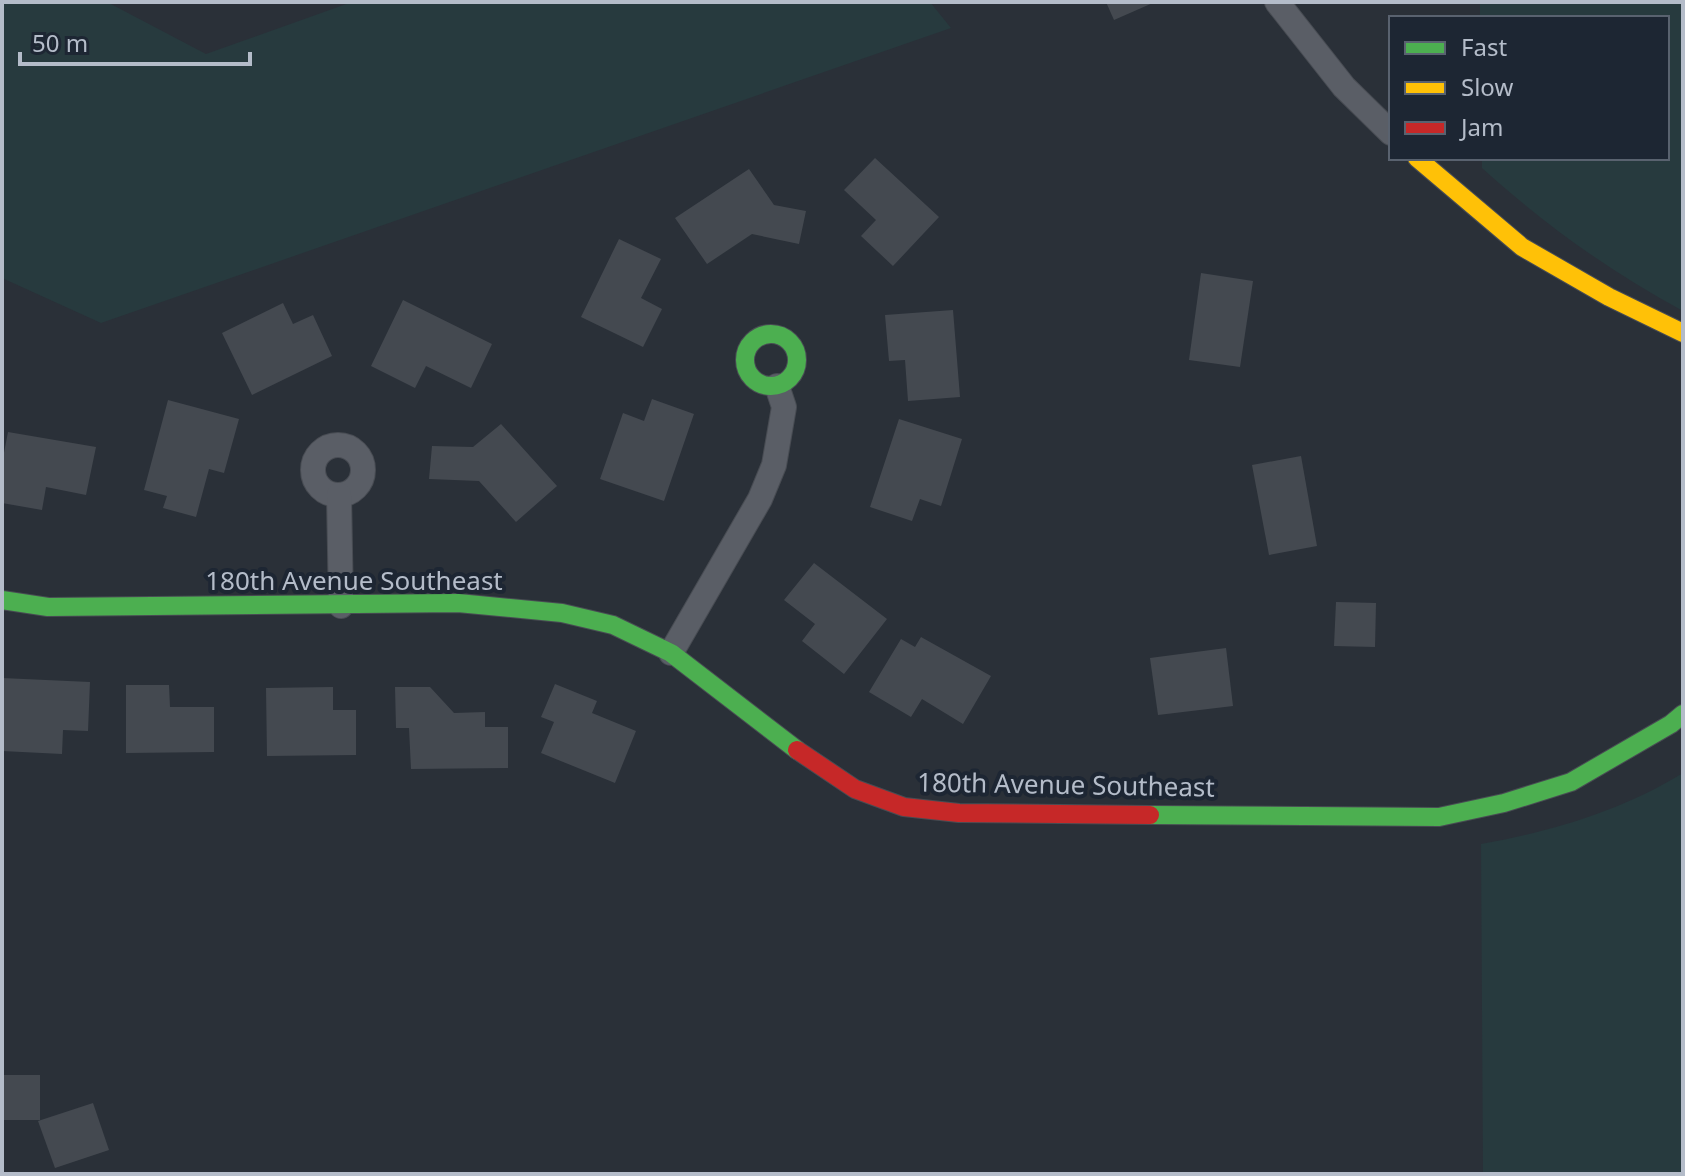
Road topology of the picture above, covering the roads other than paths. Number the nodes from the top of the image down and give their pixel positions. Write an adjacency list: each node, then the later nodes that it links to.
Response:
1 (1277, 2): 2 (street)
2 (1389, 131)
3 (1419, 160): 4 (street)
4 (1683, 333)
5 (777, 386): 9 (street)
6 (339, 495): 8 (street)
7 (2, 600): 8 (street, 180th Avenue Southeast)
8 (341, 606): 9 (street, 180th Avenue Southeast)
9 (671, 653): 10 (street, 180th Avenue Southeast)
10 (1683, 714)

